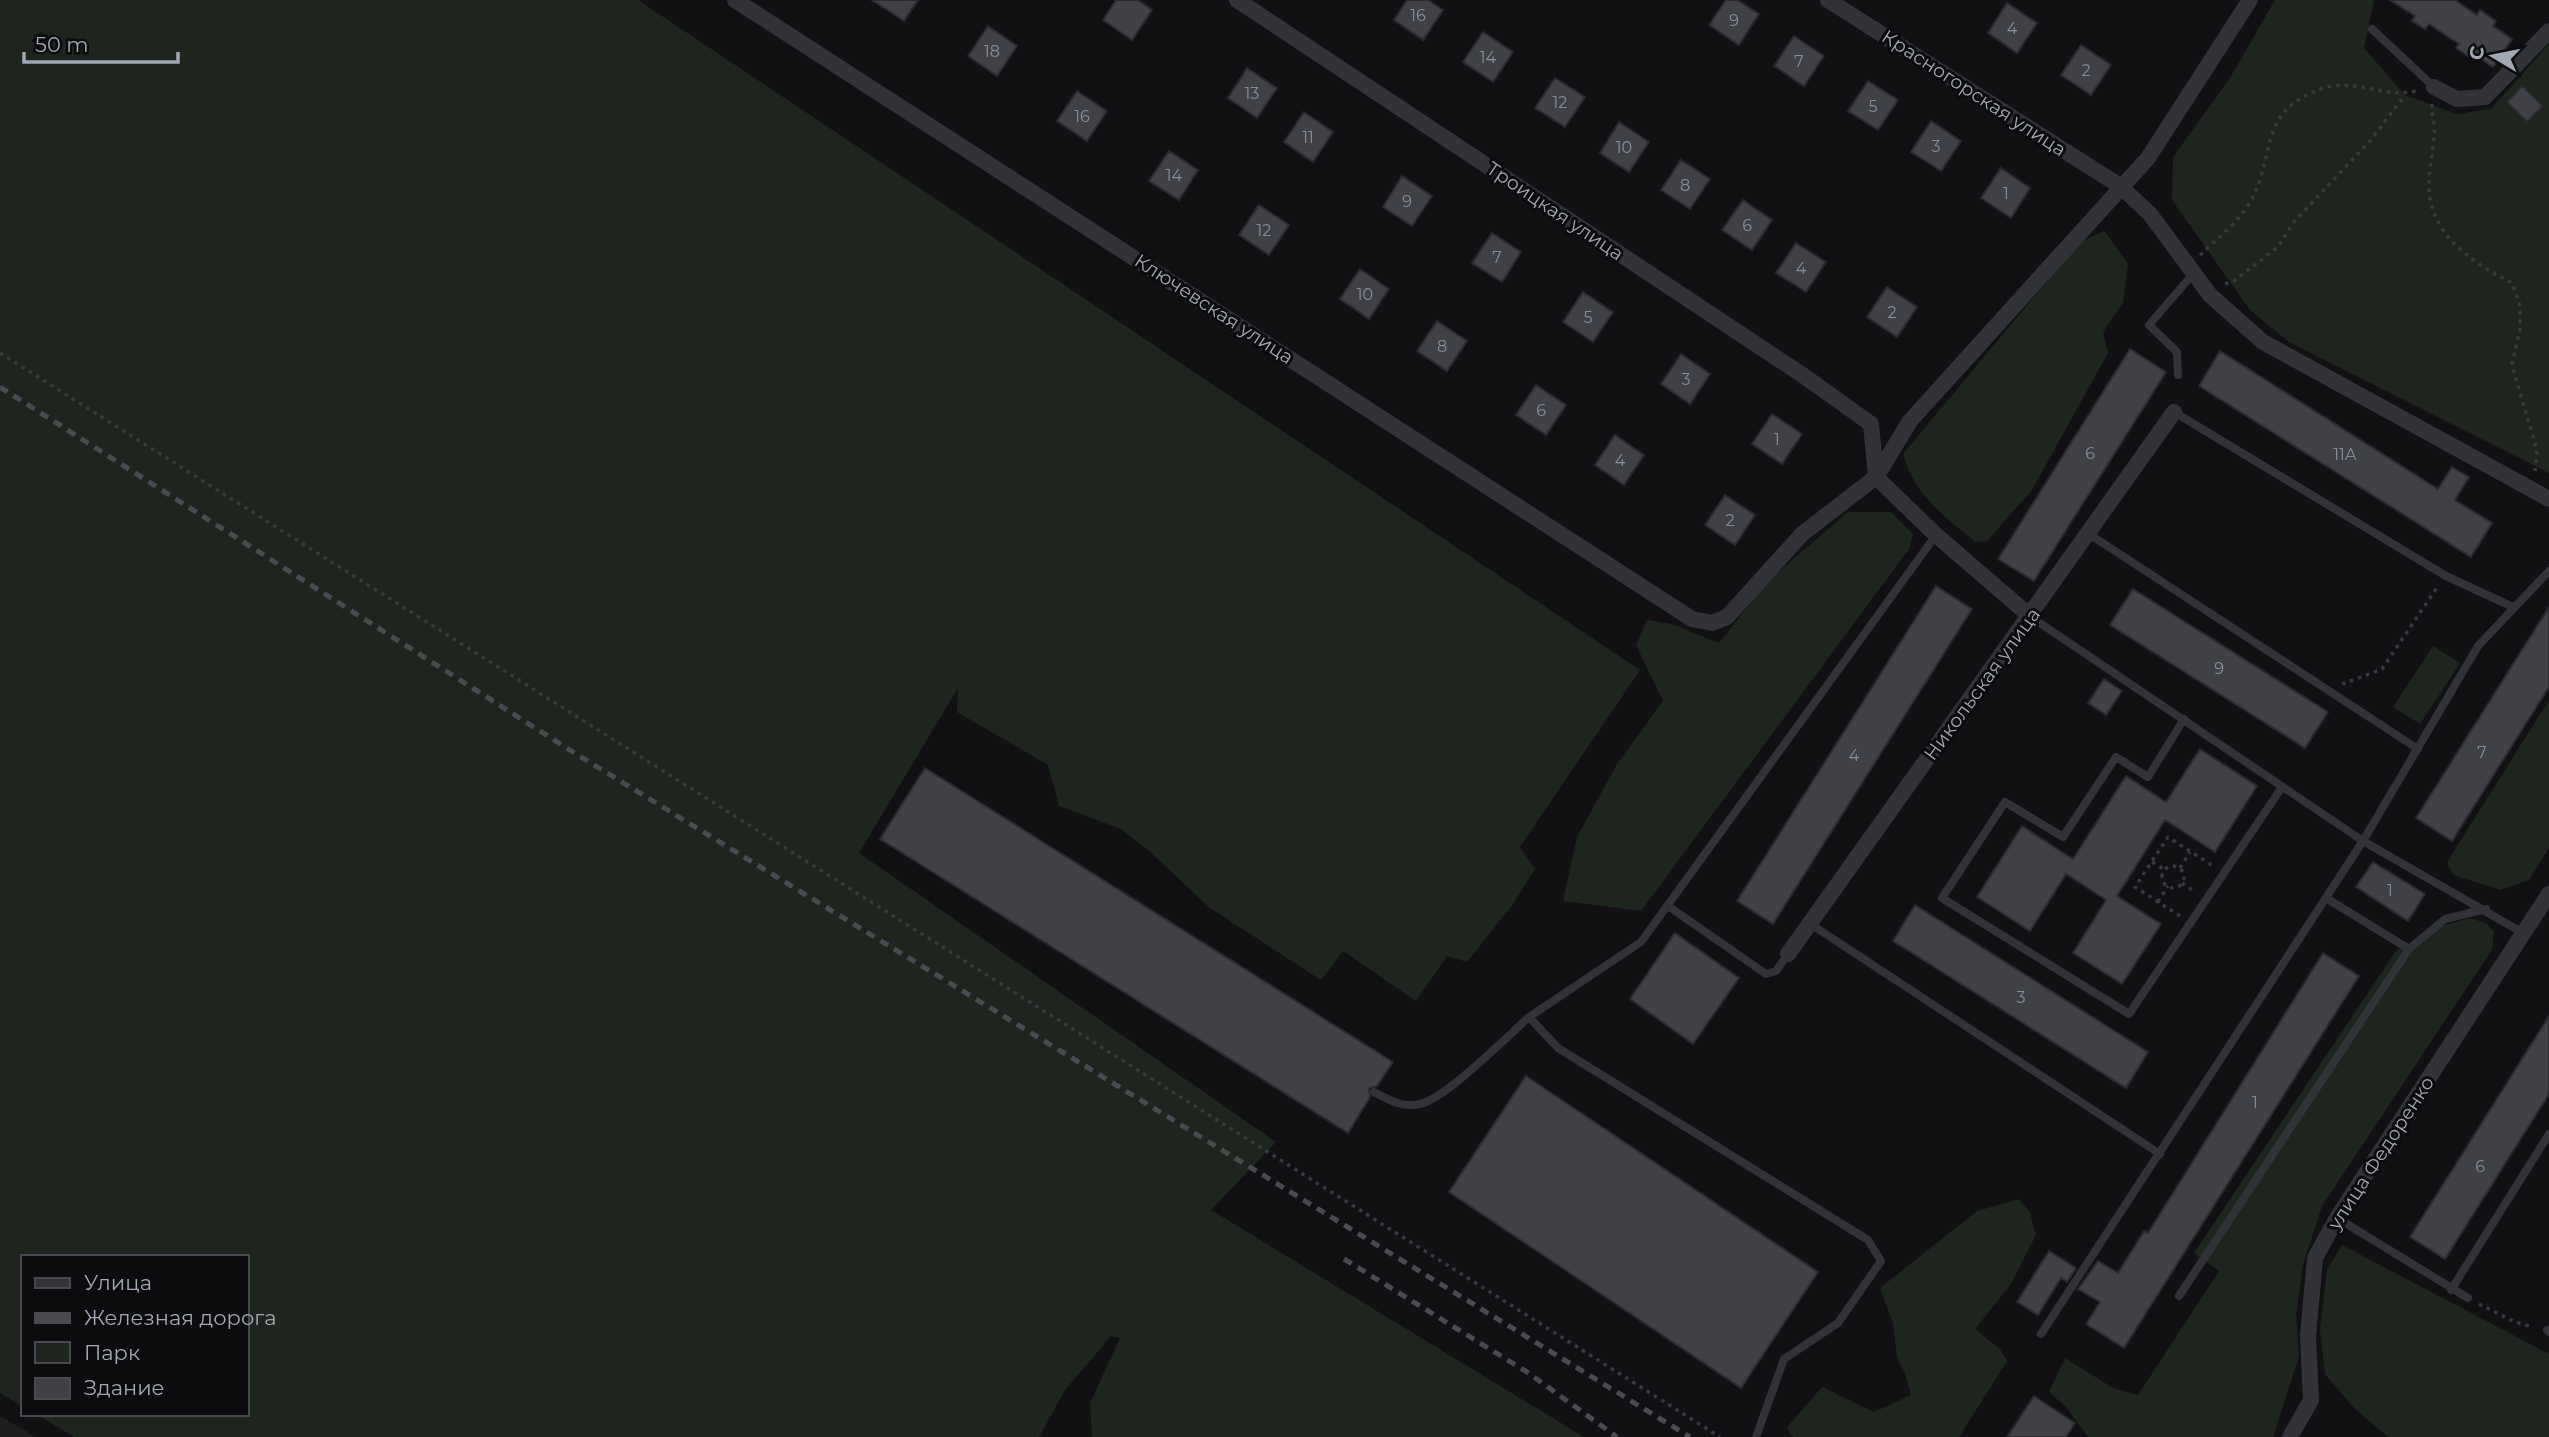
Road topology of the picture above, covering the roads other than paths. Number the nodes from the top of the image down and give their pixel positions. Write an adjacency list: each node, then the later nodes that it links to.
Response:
1 (735, 0): 12 (street, Ключевская улица)
2 (1237, 0): 12 (street, Троицкая улица)
3 (1828, 0): 8 (street, Красногорская улица)
4 (2250, 0): 8 (street)
5 (2372, 29): 7 (lane)
6 (2549, 31): 7 (street)
7 (2434, 87)
8 (2120, 187): 9 (street, Красногорская улица); 12 (street)
9 (2191, 270): 10 (lane); 13 (street, Красногорская улица)
10 (2178, 375)
11 (2174, 412): 14 (street, Никольская улица); 17 (lane)
12 (1876, 477): 15 (street)
13 (2549, 499)
14 (2089, 534): 18 (street, Никольская улица); 20 (lane)
15 (1936, 536): 18 (street); 25 (lane)
16 (2549, 571): 17 (lane)
17 (2513, 607): 20 (lane)
18 (2031, 617): 19 (lane); 27 (street, Никольская улица)
19 (2184, 719): 21 (lane); 21 (lane)
20 (2418, 749): 22 (lane)
21 (2283, 787): 22 (lane)
22 (2363, 841): 24 (lane); 26 (lane)
23 (2549, 894): 28 (street, улица Федоренко)
24 (2326, 898): 29 (lane); 34 (lane)
25 (1668, 906): 30 (lane); 31 (lane)
26 (2486, 909): 28 (lane); 29 (lane)
27 (1809, 923): 30 (street, Никольская улица); 34 (lane)
28 (2524, 933): 35 (street, улица Федоренко)
29 (2409, 949): 37 (lane)
30 (1788, 954)
31 (1530, 1017): 32 (lane); 40 (lane)
32 (1374, 1091)
33 (2549, 1134): 36 (lane)
34 (2160, 1154): 39 (lane)
35 (2337, 1218): 36 (lane); 41 (street, улица Федоренко)
36 (2451, 1290): 38 (lane)
37 (2179, 1296)
38 (2468, 1298)
39 (2041, 1334)
40 (1756, 1437)
41 (2290, 1437)

